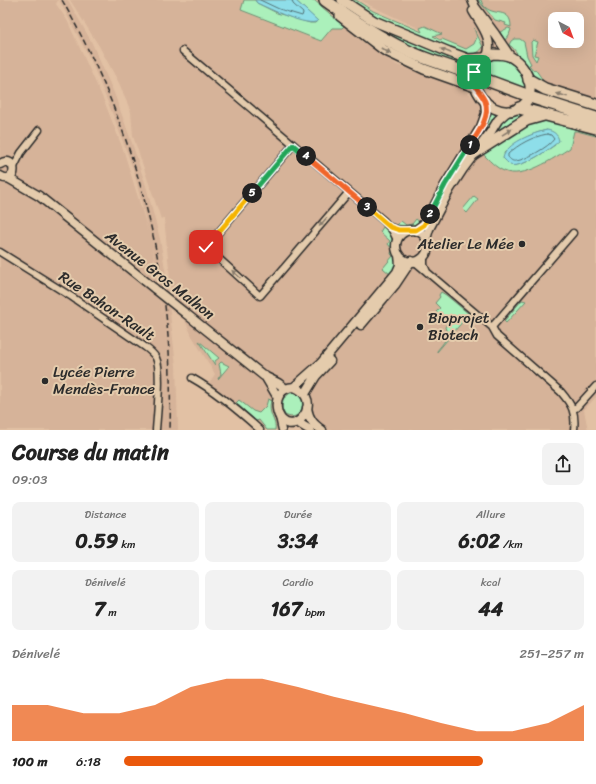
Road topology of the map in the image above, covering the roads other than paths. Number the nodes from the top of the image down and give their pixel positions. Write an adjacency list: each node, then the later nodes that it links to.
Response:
1 (324, 0): 9 (highway); 10 (main road, one-way to 10)
2 (337, 0): 9 (highway)
3 (342, 0): 8 (main road, one-way to 3)
4 (467, 0): 8 (main road)
5 (472, 0): 7 (main road)
6 (183, 51): 20 (street)
7 (510, 56): 8 (main road); 11 (main road)
8 (485, 57): 10 (main road)
9 (450, 66): 10 (highway)
10 (474, 79): 12 (main road); 17 (highway)
11 (529, 80): 13 (highway, one-way to 11); 14 (main road)
12 (484, 100): 15 (main road); 26 (main road)
13 (596, 106)
14 (519, 108): 15 (main road); 16 (highway)
15 (508, 111): 21 (main road)
16 (544, 115): 18 (highway); 21 (highway, one-way to 16)
17 (596, 118)
18 (596, 128)
19 (39, 130): 22 (street)
20 (293, 145): 23 (street); 23 (street, one-way to 20)
21 (474, 153): 28 (main road)
22 (5, 170): 36 (main road, Avenue Gros Malhon, bridge)
23 (349, 192): 24 (street)
24 (390, 227): 25 (street); 29 (street)
25 (408, 230): 26 (main road); 29 (main road)
26 (416, 230): 28 (main road)
27 (573, 233): 35 (street)
28 (426, 239): 32 (main road)
29 (397, 240): 31 (main road)
30 (0, 252): 46 (street, Rue Bahon-Rault)
31 (399, 255): 33 (main road); 39 (main road)
32 (424, 256): 33 (main road); 34 (street)
33 (413, 261): 34 (street); 40 (main road)
34 (427, 272): 35 (street)
35 (492, 327): 43 (street)
36 (264, 376): 39 (main road, Avenue Gros Malhon); 41 (main road, Avenue Gros Malhon)
37 (192, 378): 47 (street)
38 (596, 386): 43 (street)
39 (290, 388): 40 (main road); 41 (main road)
40 (305, 394): 42 (main road)
41 (278, 398): 44 (main road)
42 (307, 408): 45 (main road); 50 (main road)
43 (573, 408): 51 (street)
44 (280, 418): 45 (main road); 48 (street)
45 (294, 425): 49 (main road)
46 (156, 430)
47 (260, 430)
48 (282, 430)
49 (310, 430)
50 (322, 430)
51 (574, 430)

